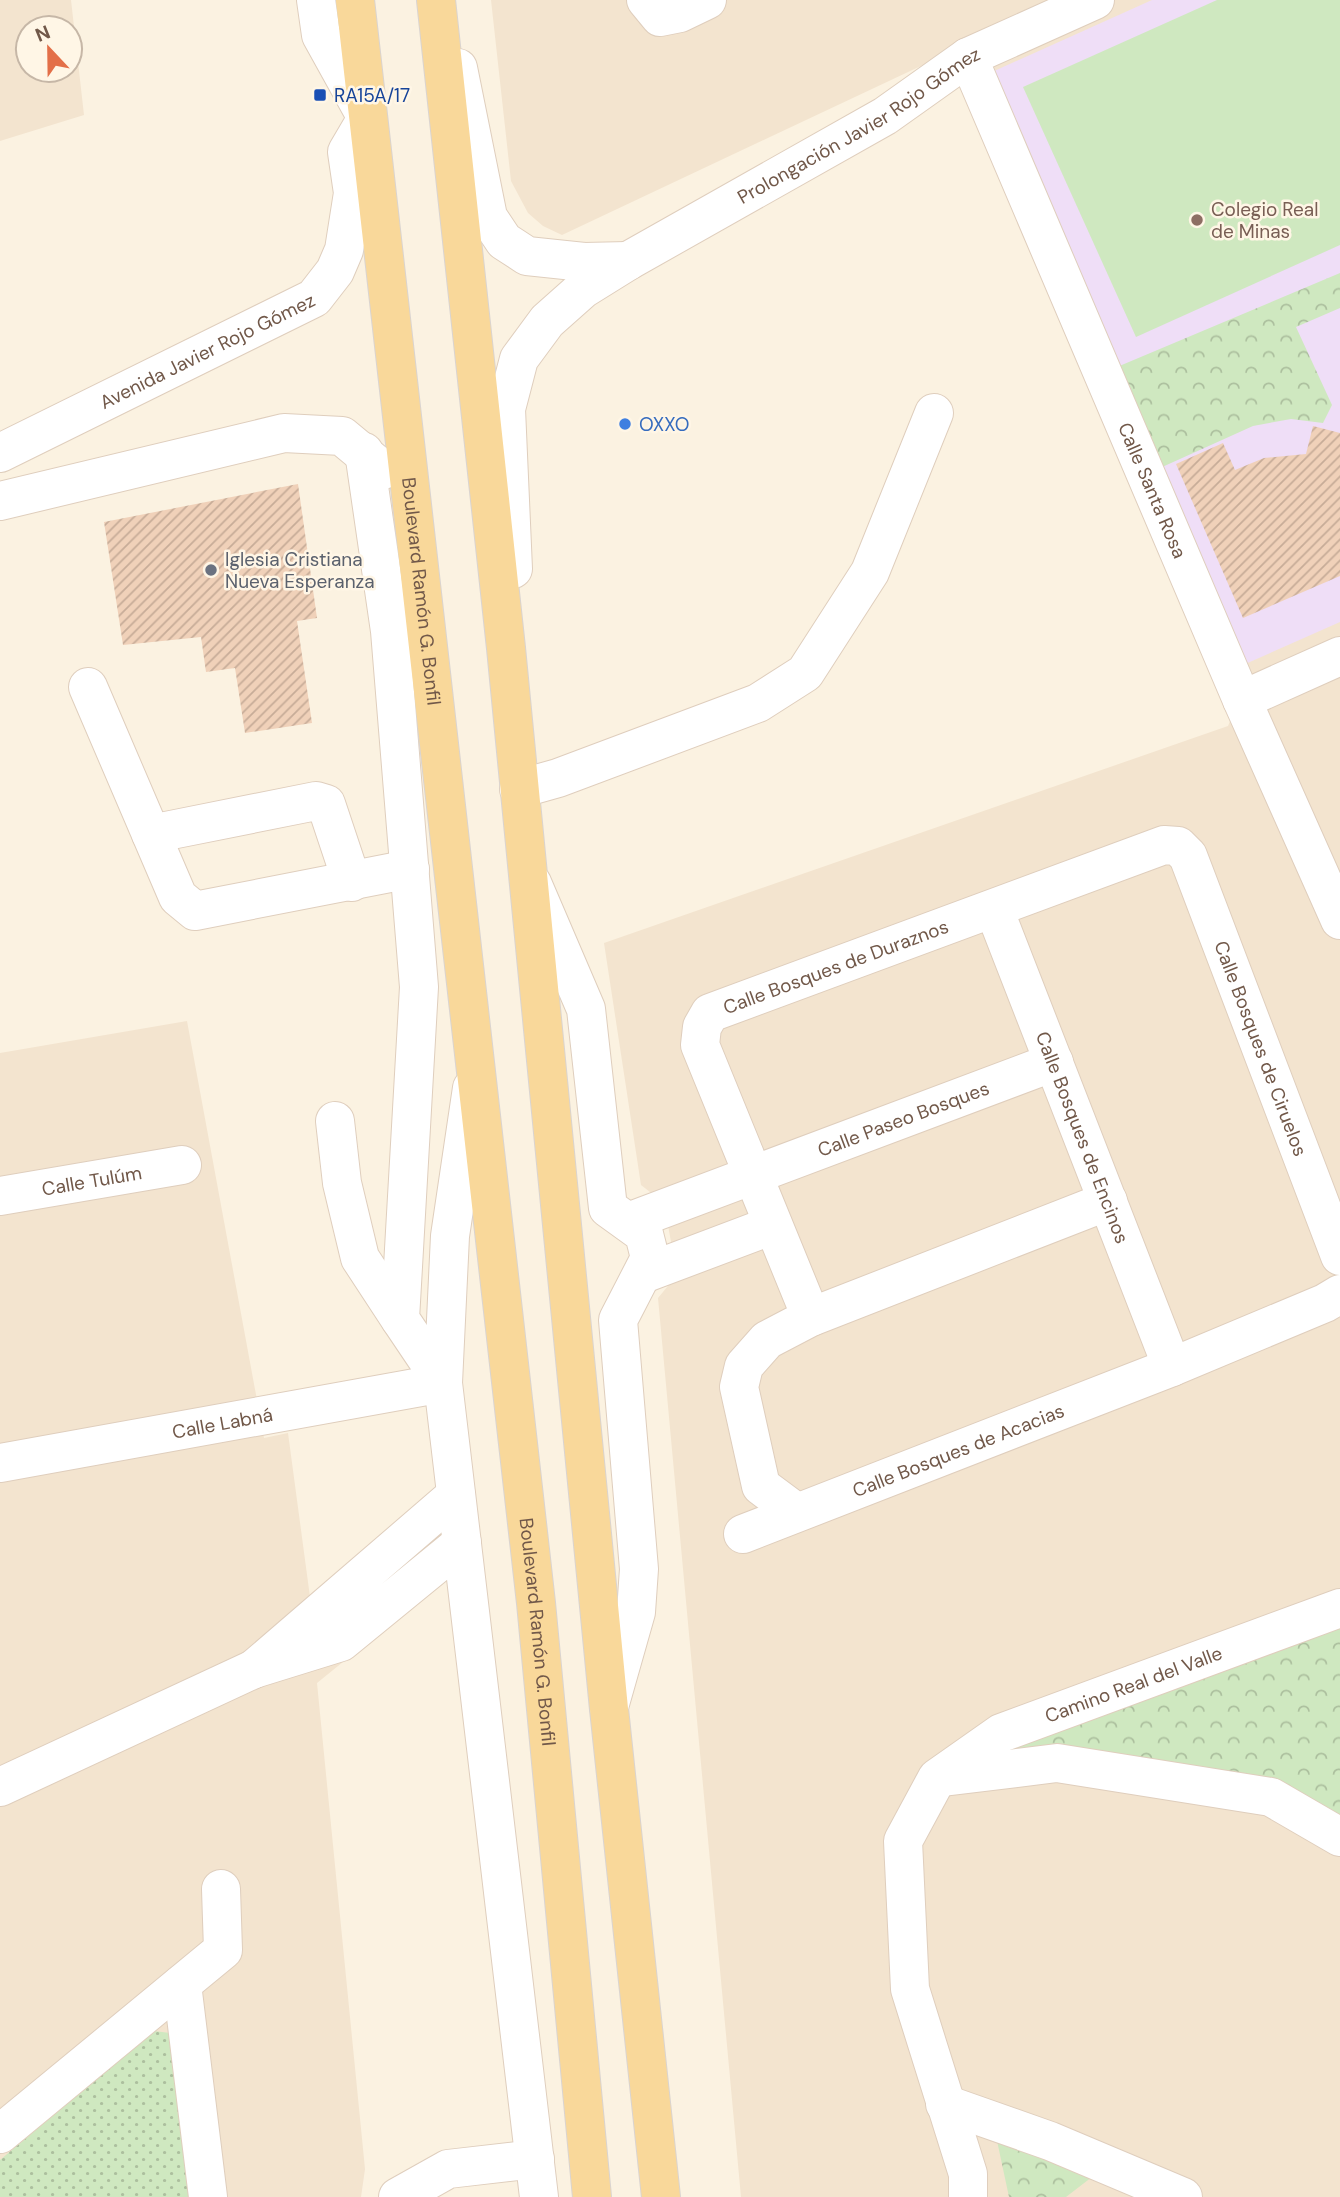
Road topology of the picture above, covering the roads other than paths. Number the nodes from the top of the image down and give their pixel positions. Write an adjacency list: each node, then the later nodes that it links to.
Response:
1 (316, 0): 11 (street, Boulevard Ramón G. Bonfil)
2 (355, 0): 11 (main road, Boulevard Ramón G. Bonfil)
3 (436, 0): 18 (main road)
4 (444, 0): 12 (street, Prolongación Javier Rojo Gómez)
5 (646, 0): 6 (street)
6 (708, 0)
7 (1096, 0): 8 (street, Prolongación Javier Rojo Gómez)
8 (968, 57): 9 (street, Calle Santa Rosa); 10 (street, Prolongación Javier Rojo Gómez)
9 (992, 113): 10 (street); 21 (street, Calle Santa Rosa)
10 (887, 114): 12 (street, Prolongación Javier Rojo Gómez)
11 (367, 118): 15 (street, Avenida Javier Rojo Gómez); 17 (main road, Boulevard Ramón G. Bonfil)
12 (628, 261): 18 (street, Prolongación Javier Rojo Gómez)
13 (934, 413): 22 (street)
14 (364, 452): 16 (street); 17 (street); 25 (street, Boulevard Ramón G. Bonfil)
15 (0, 453)
16 (0, 501)
17 (415, 555): 31 (main road, Boulevard Ramón G. Bonfil)
18 (506, 648): 22 (main road)
19 (1340, 656): 21 (street)
20 (88, 687): 23 (street)
21 (1242, 700): 29 (street, Calle Santa Rosa)
22 (519, 789): 26 (main road)
23 (151, 834): 27 (street); 27 (street)
24 (1178, 846): 28 (street, Calle Bosques de Duraznos); 40 (street, Calle Bosques de Ciruelos)
25 (411, 869): 27 (street); 44 (street, Boulevard Ramón G. Bonfil)
26 (529, 876): 38 (street); 54 (main road)
27 (352, 882)
28 (994, 908): 30 (street, Calle Bosques de Encinos); 34 (street, Calle Bosques de Duraznos)
29 (1340, 920)
30 (1054, 1062): 34 (street, Calle Paseo Bosques); 36 (street, Calle Bosques de Encinos)
31 (475, 1065): 46 (street, Boulevard Ramón G. Bonfil); 66 (main road, Boulevard Ramón G. Bonfil)
32 (335, 1121): 44 (street)
33 (182, 1165): 35 (street, Calle Tulúm)
34 (754, 1177): 37 (street, Calle Paseo Bosques); 39 (street, Calle Bosques de Duraznos)
35 (0, 1196)
36 (1108, 1201): 43 (street); 45 (street, Calle Bosques de Encinos)
37 (665, 1208): 38 (street, Calle Paseo Bosques); 41 (street)
38 (628, 1222): 41 (street)
39 (773, 1224): 41 (street); 43 (street)
40 (1340, 1256)
41 (659, 1268): 54 (street)
42 (1340, 1294): 45 (street, Calle Bosques de Acacias)
43 (811, 1317): 49 (street)
44 (400, 1319): 46 (street, Boulevard Ramón G. Bonfil)
45 (1172, 1367): 49 (street, Calle Bosques de Acacias)
46 (443, 1383): 47 (street, Calle Labná); 48 (street, Boulevard Ramón G. Bonfil)
47 (0, 1463)
48 (456, 1495): 51 (street, Boulevard Ramón G. Bonfil); 53 (street)
49 (796, 1512): 50 (street, Calle Bosques de Acacias)
50 (743, 1534)
51 (462, 1543): 53 (street); 62 (street, Boulevard Ramón G. Bonfil)
52 (1340, 1608): 55 (street, Camino Real del Valle)
53 (254, 1669): 56 (street)
54 (609, 1709): 67 (main road)
55 (937, 1778): 57 (street); 60 (street, Camino Real del Valle)
56 (0, 1787)
57 (1340, 1837)
58 (221, 1889): 59 (street)
59 (182, 1984): 61 (street); 63 (street)
60 (945, 2104): 68 (street, Camino Real del Valle); 69 (street)
61 (0, 2134)
62 (535, 2159): 64 (street); 65 (street, Boulevard Ramón G. Bonfil)
63 (208, 2197)
64 (398, 2197)
65 (540, 2197)
66 (592, 2197)
67 (661, 2197)
68 (968, 2197)
69 (1183, 2197)

